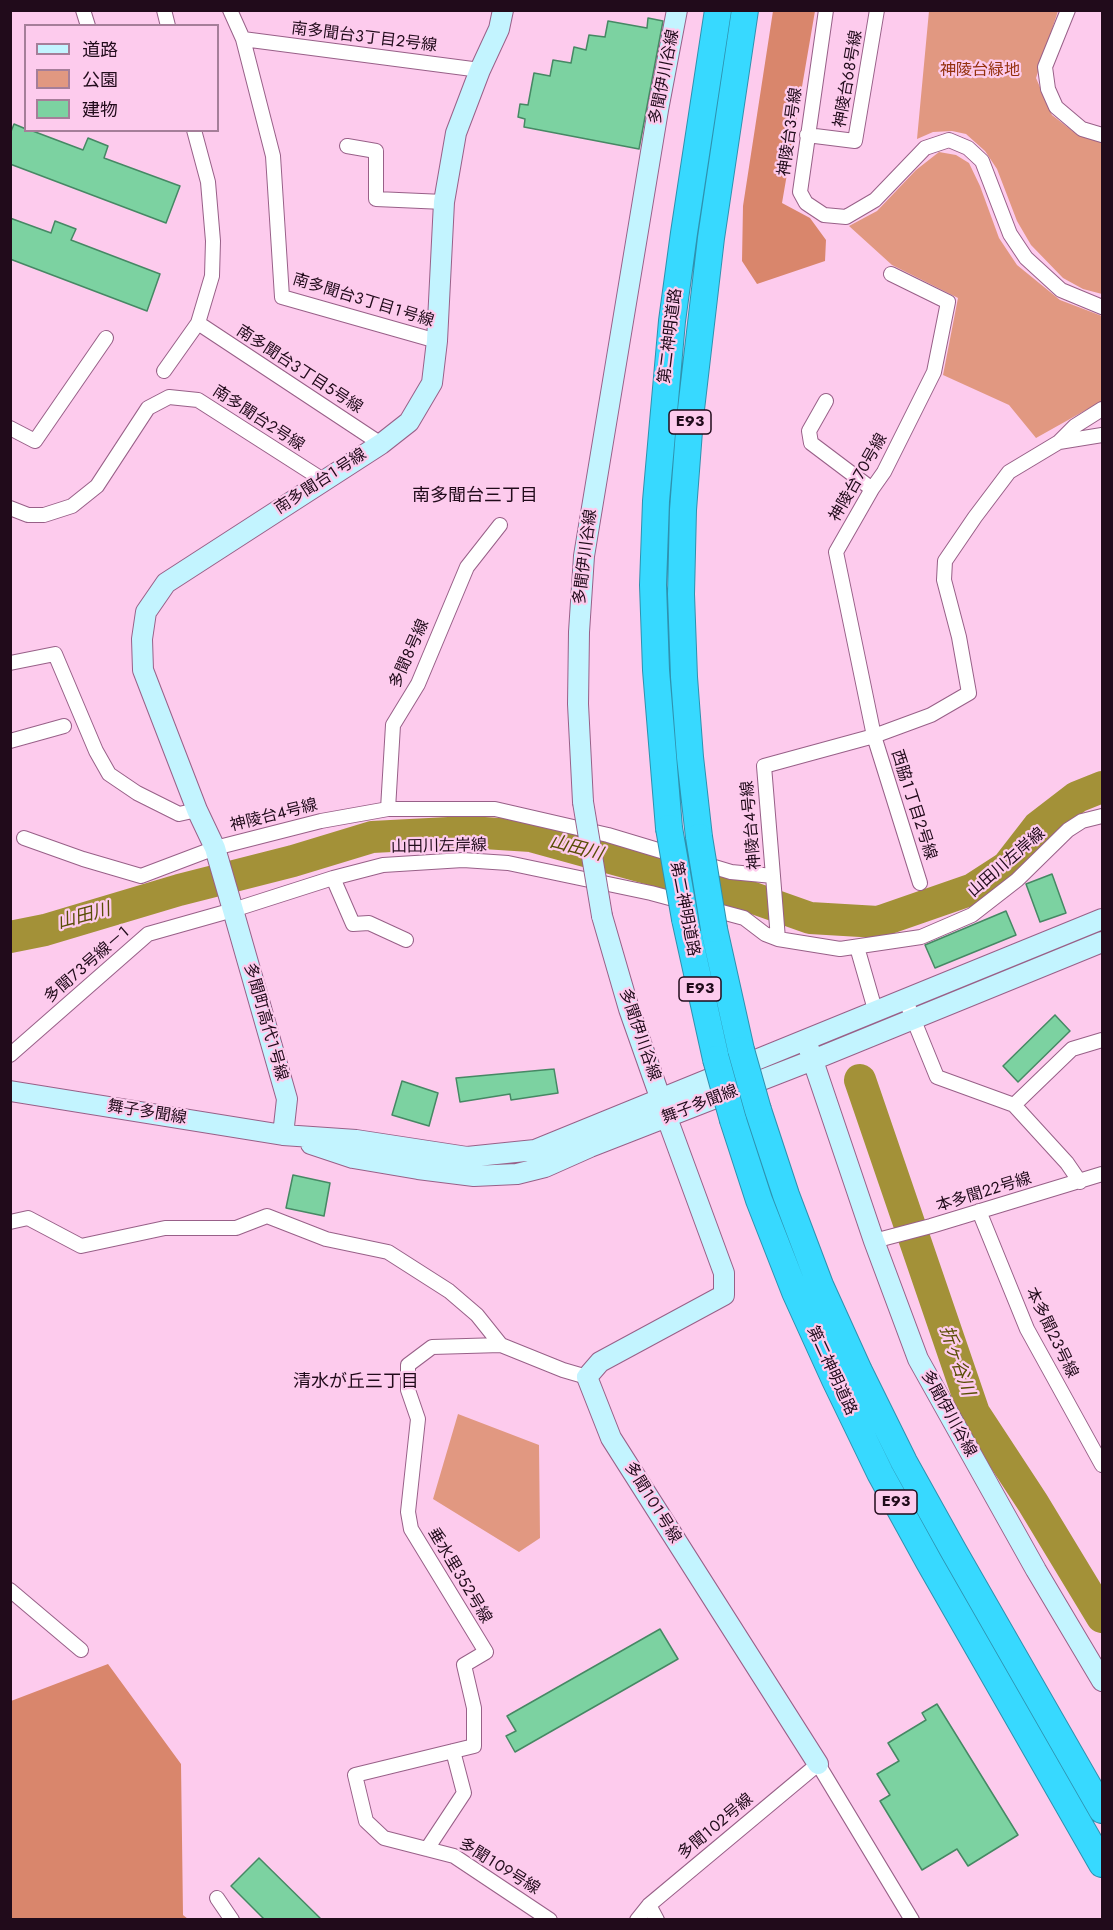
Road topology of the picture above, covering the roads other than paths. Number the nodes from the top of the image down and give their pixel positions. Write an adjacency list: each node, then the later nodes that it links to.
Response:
1 (230, 10): 9 (street, 南多聞台３丁目１号線)
2 (503, 10): 10 (street, 南多聞台１号線)
3 (677, 10): 58 (street, 多聞伊川谷線, bridge)
4 (718, 10): 77 (highway, 第二神明道路 / E93, bridge)
5 (745, 10): 75 (highway, 第二神明道路 / E93, bridge)
6 (826, 10): 12 (street, 神陵台３号線)
7 (877, 10): 12 (street, 神陵台６８号線)
8 (1068, 10): 13 (street)
9 (243, 39): 10 (street, 南多聞台３丁目２号線); 20 (street, 南多聞台３丁目１号線)
10 (480, 69): 15 (street, 南多聞台１号線)
11 (195, 132): 18 (street)
12 (807, 135): 17 (street, 神陵台３号線)
13 (1102, 135)
14 (347, 146): 15 (street)
15 (444, 202): 20 (street, 南多聞台１号線)
16 (891, 274): 29 (street, 神陵台７０号線)
17 (1102, 307)
18 (198, 323): 21 (street); 27 (street, 南多聞台３丁目５号線)
19 (106, 338): 24 (street)
20 (437, 341): 27 (street, 南多聞台１号線)
21 (164, 371)
22 (826, 401): 29 (street)
23 (1102, 409): 26 (street)
24 (10, 428)
25 (1102, 435): 26 (street, 神陵台４号線)
26 (1059, 442): 34 (street, 神陵台４号線)
27 (381, 444): 28 (street, 南多聞台１号線)
28 (323, 480): 30 (street, 南多聞台２号線); 37 (street, 南多聞台１号線)
29 (872, 489): 34 (street, 神陵台７０号線)
30 (10, 508)
31 (500, 525): 36 (street, 多聞８号線)
32 (10, 663): 37 (street)
33 (64, 726): 35 (street)
34 (874, 736): 41 (street, 神陵台４号線); 43 (street, 西脇１丁目２号線)
35 (10, 741)
36 (388, 809): 40 (street, 神陵台４号線); 41 (street, 神陵台４号線)
37 (197, 810): 40 (street, 南多聞台１号線)
38 (1102, 816): 49 (street, 山田川左岸線)
39 (24, 838): 40 (street, 神陵台４号線)
40 (214, 848): 44 (street, 南多聞台１号線)
41 (773, 876): 46 (street)
42 (333, 878): 44 (street, 山田川左岸線); 46 (street, 山田川左岸線); 47 (street)
43 (920, 883)
44 (233, 910): 54 (street, 多聞７３号線－１); 59 (street, 多聞町高代１号線)
45 (1102, 919): 50 (street, 舞子多聞線)
46 (778, 939): 49 (street, 山田川左岸線)
47 (406, 940)
48 (1102, 942): 50 (street, 舞子多聞線)
49 (856, 947): 51 (street)
50 (909, 1009): 51 (street, 舞子多聞線); 55 (street, 舞子多聞線); 57 (street)
51 (876, 1013): 53 (street, 舞子多聞線)
52 (1102, 1040): 57 (street)
53 (806, 1041): 55 (street, 多聞伊川谷線); 58 (street, 舞子多聞線)
54 (10, 1055)
55 (813, 1060): 58 (street, 舞子多聞線); 64 (street, 多聞伊川谷線)
56 (10, 1091): 59 (street, 舞子多聞線)
57 (1014, 1105): 61 (street)
58 (664, 1109): 59 (street, 舞子多聞線); 66 (street)
59 (283, 1135)
60 (1102, 1174): 61 (street, 本多聞２２号線)
61 (1080, 1182): 62 (street, 本多聞２２号線)
62 (979, 1211): 64 (street, 本多聞２２号線); 67 (street, 本多聞２３号線)
63 (10, 1222): 65 (street)
64 (874, 1241): 71 (street, 多聞伊川谷線)
65 (501, 1345): 66 (street); 72 (street, 垂水里３５２号線)
66 (587, 1377): 74 (street, 多聞１０１号線)
67 (1099, 1449): 68 (street, 本多聞２３号線)
68 (1102, 1465)
69 (10, 1590): 70 (street)
70 (81, 1650)
71 (1102, 1681)
72 (474, 1746): 73 (street, 多聞１０９号線)
73 (453, 1751): 76 (street, 多聞１０９号線); 76 (street, 多聞１０９号線)
74 (818, 1764): 79 (street, 多聞１０２号線); 84 (street, 多聞１０１号線)
75 (1102, 1810)
76 (427, 1849): 81 (street, 多聞１０９号線)
77 (1102, 1864)
78 (217, 1898): 80 (street)
79 (649, 1905): 82 (street); 83 (street)
80 (232, 1920)
81 (550, 1920)
82 (637, 1920)
83 (657, 1920)
84 (912, 1920)

